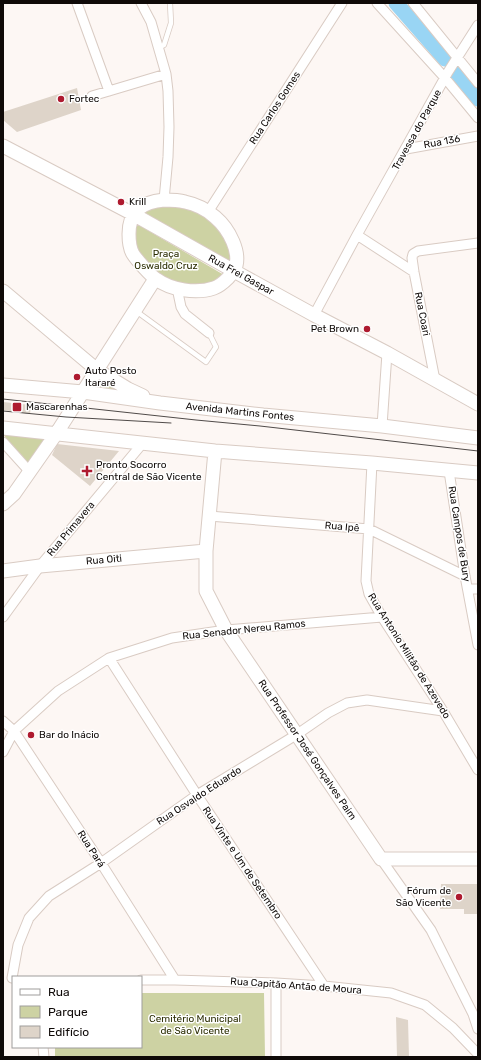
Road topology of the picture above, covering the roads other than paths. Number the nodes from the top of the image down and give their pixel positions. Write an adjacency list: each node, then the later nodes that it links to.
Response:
1 (77, 3): 13 (street)
2 (141, 3): 8 (street)
3 (170, 3): 8 (lane)
4 (342, 3): 20 (street, Rua Carlos Gomes)
5 (377, 3): 11 (street)
6 (414, 3): 9 (street)
7 (478, 26): 9 (street, Travessa do Parque)
8 (158, 48): 10 (street)
9 (456, 60): 11 (street, Travessa do Parque); 12 (street)
10 (166, 74): 13 (street); 19 (street)
11 (447, 75): 15 (street); 18 (street, Travessa do Parque)
12 (478, 83)
13 (108, 91): 14 (street)
14 (92, 96)
15 (478, 118)
16 (478, 136): 18 (street, Rua 136)
17 (3, 146): 21 (street, Rua Frei Gaspar)
18 (406, 148): 22 (street, Travessa do Parque)
19 (164, 200): 20 (street); 21 (street)
20 (208, 212): 24 (street)
21 (133, 214): 24 (street, Rua Frei Gaspar); 26 (street)
22 (357, 235): 25 (street); 30 (street, Travessa do Parque)
23 (478, 243): 25 (street, Rua Coari)
24 (234, 272): 27 (street); 30 (street, Rua Frei Gaspar)
25 (414, 272): 34 (street, Rua Coari)
26 (155, 279): 27 (street); 29 (street)
27 (177, 288): 31 (street)
28 (3, 291): 33 (street)
29 (135, 310): 31 (lane); 33 (street)
30 (314, 315): 32 (street, Rua Frei Gaspar)
31 (209, 333)
32 (387, 353): 34 (street, Rua Frei Gaspar); 39 (street)
33 (97, 370): 36 (street); 37 (street)
34 (435, 380): 38 (street, Rua Frei Gaspar)
35 (3, 385): 36 (street, Avenida Martins Fontes)
36 (83, 392): 37 (street, Avenida Martins Fontes); 41 (street)
37 (160, 403): 39 (street, Avenida Martins Fontes)
38 (478, 404)
39 (382, 426): 42 (street, Avenida Martins Fontes)
40 (3, 428): 41 (street)
41 (56, 434): 44 (street); 48 (street)
42 (478, 438)
43 (3, 442): 48 (street)
44 (142, 444): 45 (street); 54 (street, Rua Primavera)
45 (215, 451): 46 (street); 51 (street, Rua Professor José Gonçalves Paim)
46 (372, 463): 47 (street); 52 (street, Rua Antonio Militão de Azevedo)
47 (449, 470): 49 (street); 56 (street, Rua Campos de Bury)
48 (30, 472): 50 (street)
49 (478, 474)
50 (3, 504)
51 (209, 516): 52 (street, Rua Ipê); 53 (street, Rua Professor José Gonçalves Paim)
52 (369, 529): 56 (street, Rua Ipê); 60 (street, Rua Antonio Militão de Azevedo)
53 (206, 551): 54 (street, Rua Oiti); 61 (street, Rua Professor José Gonçalves Paim)
54 (40, 566): 55 (street, Rua Oiti); 59 (street, Rua Primavera)
55 (3, 571)
56 (465, 576): 57 (street, Rua Campos de Bury)
57 (468, 589): 58 (street); 62 (street, Rua Campos de Bury)
58 (478, 589)
59 (3, 617)
60 (382, 617): 61 (street, Rua Senador Nereu Ramos); 64 (street, Rua Antonio Militão de Azevedo)
61 (226, 630): 63 (street, Rua Senador Nereu Ramos); 67 (street, Rua Professor José Gonçalves Paim)
62 (478, 645)
63 (108, 658): 66 (street, Rua Senador Nereu Ramos); 70 (street, Rua Vinte e Um de Setembro)
64 (443, 711): 67 (street, Rua Osvaldo Eduardo); 69 (street, Rua Antonio Militão de Azevedo)
65 (3, 721): 66 (street, Rua Pará)
66 (14, 731): 68 (street, Rua Senador Nereu Ramos); 73 (street, Rua Pará)
67 (296, 735): 70 (street, Rua Osvaldo Eduardo); 71 (street, Rua Professor José Gonçalves Paim)
68 (3, 752)
69 (478, 770)
70 (197, 795): 73 (street, Rua Osvaldo Eduardo); 78 (street, Rua Vinte e Um de Setembro)
71 (381, 859): 72 (street); 79 (street, Rua Professor José Gonçalves Paim)
72 (478, 859)
73 (101, 863): 74 (street, Rua Osvaldo Eduardo); 76 (street, Rua Pará)
74 (9, 978)
75 (142, 980): 76 (street, Rua Capitão Antão de Moura)
76 (175, 980): 77 (street, Rua Capitão Antão de Moura)
77 (276, 983): 78 (street, Rua Capitão Antão de Moura); 81 (street)
78 (324, 986): 80 (street, Rua Capitão Antão de Moura)
79 (478, 1029)
80 (478, 1054)
81 (276, 1057)

